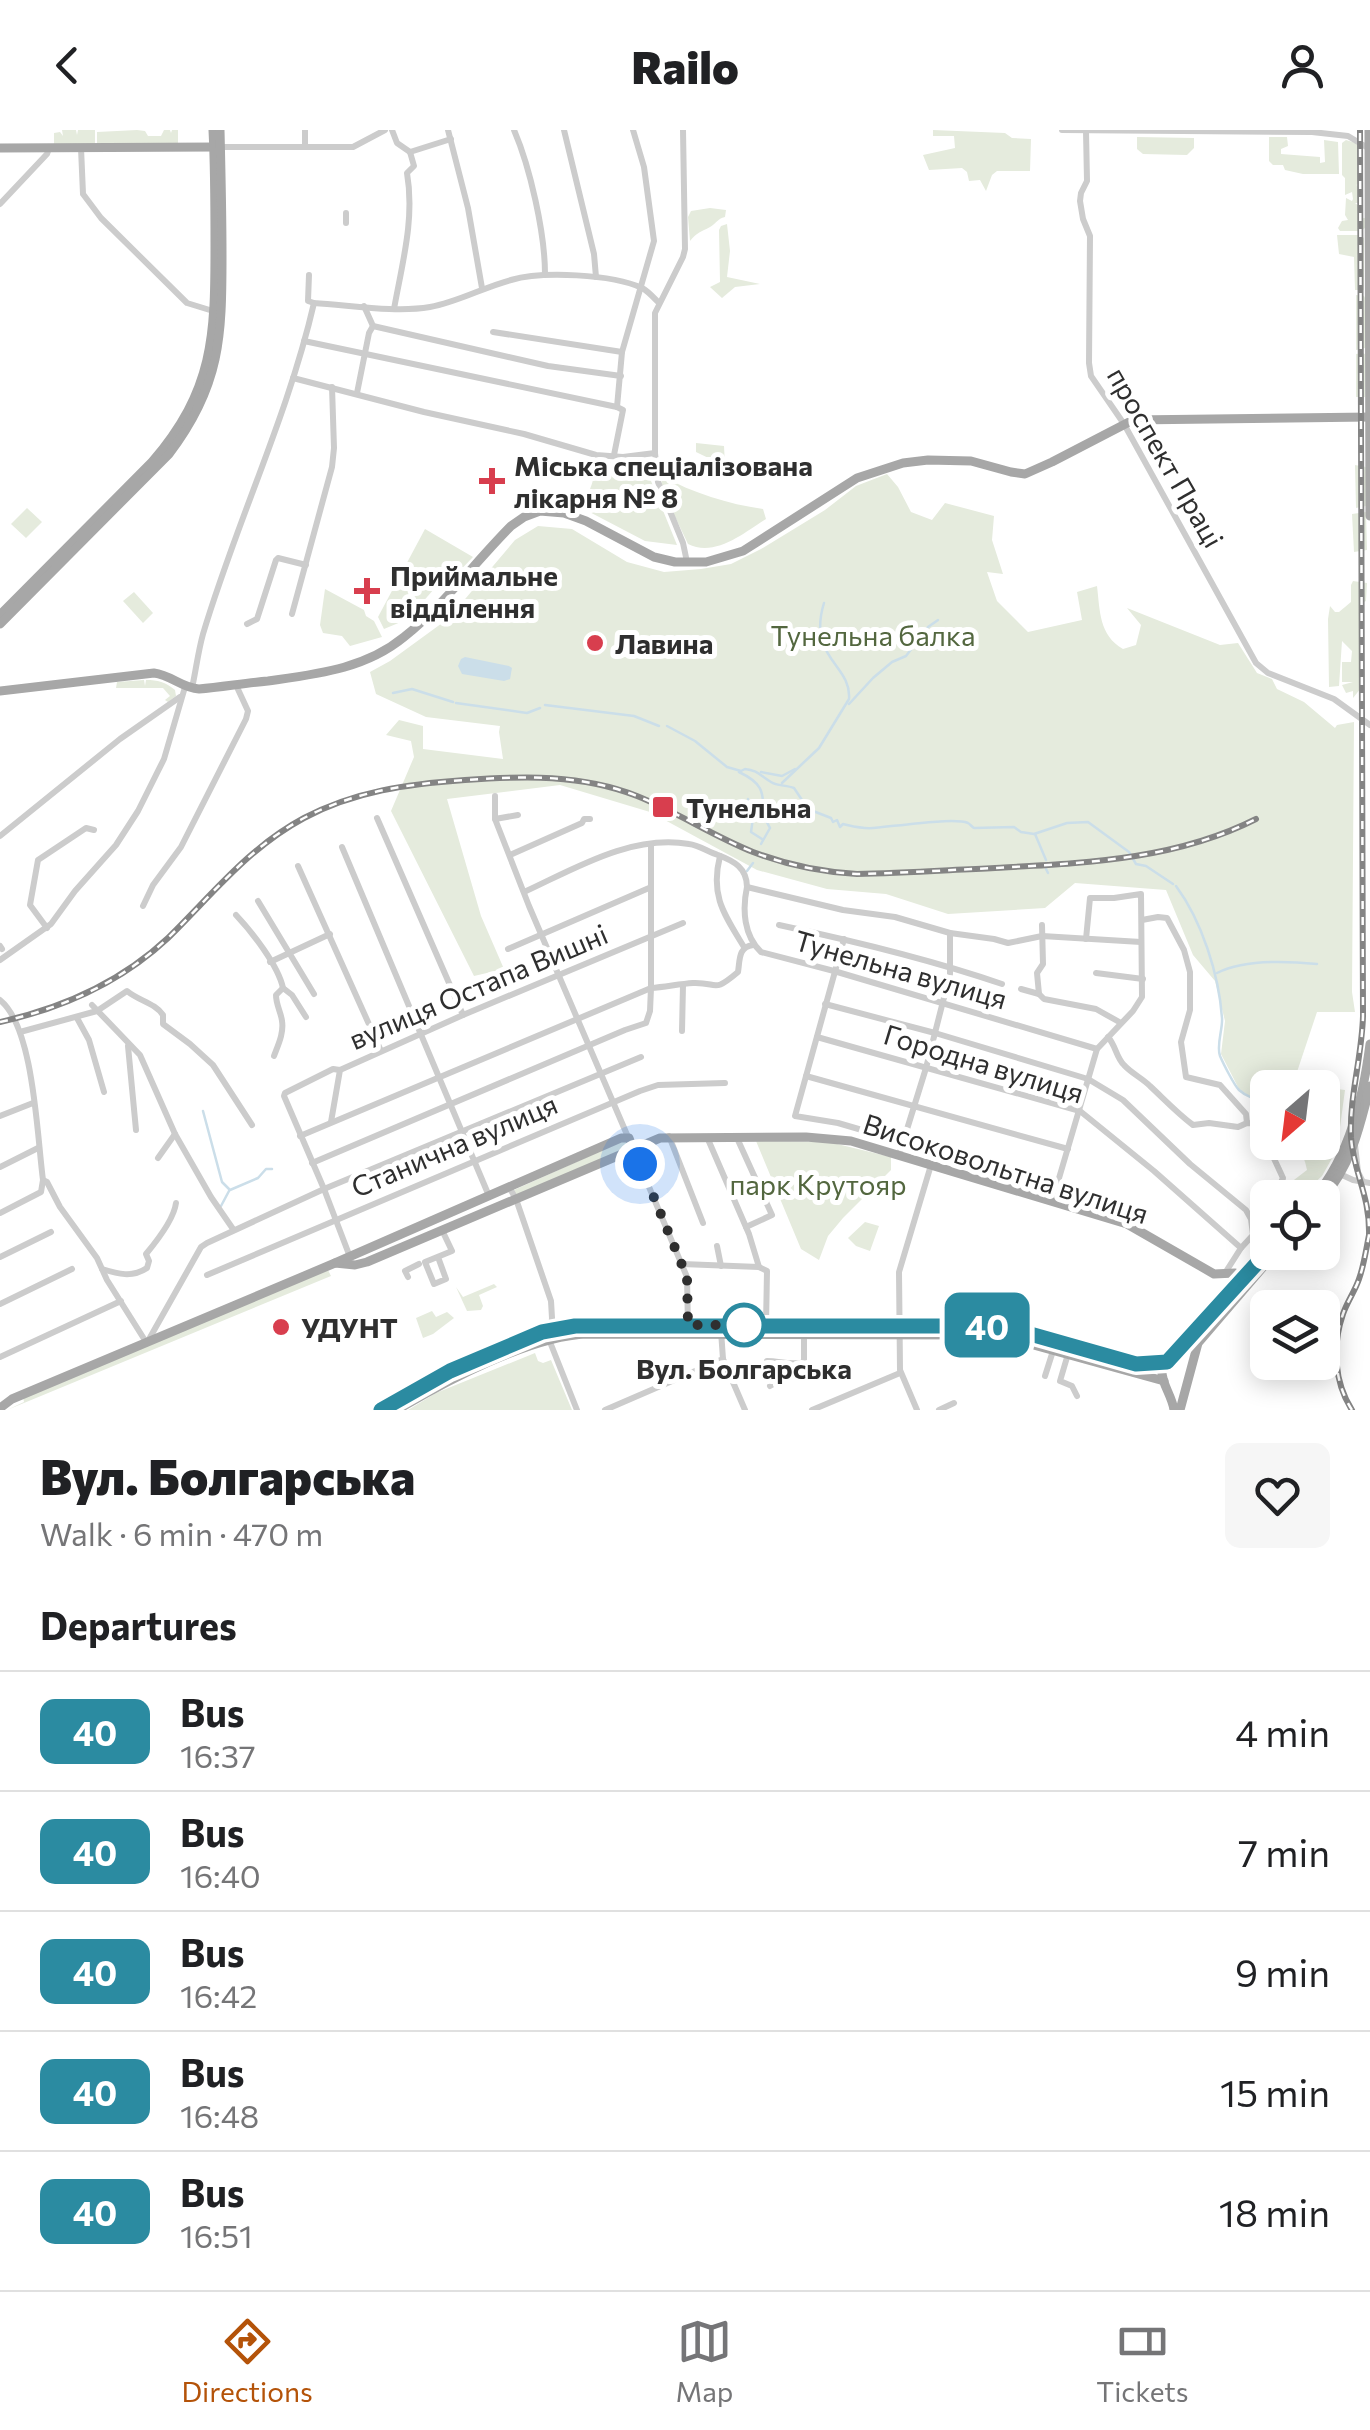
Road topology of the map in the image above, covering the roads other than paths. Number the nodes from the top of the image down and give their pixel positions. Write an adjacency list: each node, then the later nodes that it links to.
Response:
1 (217, 130): 15 (main road)
2 (305, 130): 16 (street)
3 (389, 130): 16 (street); 21 (street)
4 (448, 130): 14 (street)
5 (514, 130): 25 (street)
6 (564, 130): 27 (street)
7 (633, 130): 29 (street)
8 (683, 130): 31 (street)
9 (1062, 130): 10 (street)
10 (1088, 131): 11 (street); 46 (street, проспект Праці)
11 (1266, 131): 13 (street)
12 (1369, 133): 13 (street); 20 (main road)
13 (1348, 136): 20 (street)
14 (451, 139): 21 (street); 28 (street)
15 (217, 147): 16 (street); 19 (main road); 34 (main road); 50 (main road)
16 (305, 147)
17 (0, 148): 18 (main road)
18 (48, 148): 19 (main road); 22 (street)
19 (80, 148): 34 (street)
20 (1369, 149): 45 (main road)
21 (410, 152): 33 (street)
22 (0, 204)
23 (346, 213): 24 (street)
24 (346, 222)
25 (545, 274): 27 (street); 28 (street)
26 (309, 275): 30 (street)
27 (596, 277): 29 (street)
28 (482, 288): 33 (street)
29 (641, 288): 31 (street); 39 (street)
30 (314, 302): 32 (street); 37 (street)
31 (660, 303): 47 (street)
32 (364, 306): 33 (street); 35 (street)
33 (394, 309)
34 (215, 311): 50 (main road)
35 (373, 326): 38 (street); 40 (street)
36 (493, 332): 39 (street)
37 (304, 341): 38 (street); 41 (street)
38 (365, 352): 43 (street); 44 (street)
39 (622, 352): 40 (street)
40 (621, 376): 44 (street)
41 (293, 378): 42 (street); 59 (street)
42 (332, 387): 43 (street); 52 (street)
43 (357, 393): 48 (street)
44 (617, 406): 48 (street)
45 (1370, 418): 46 (main road); 49 (main road)
46 (1124, 424): 51 (main road); 60 (street, проспект Праці)
47 (654, 453): 48 (street); 51 (street)
48 (614, 456)
49 (1370, 516)
50 (72, 547): 54 (main road); 55 (main road)
51 (687, 562): 57 (main road)
52 (306, 565): 53 (street); 56 (street)
53 (292, 614)
54 (0, 615)
55 (0, 624)
56 (247, 624)
57 (236, 685): 59 (main road); 77 (street)
58 (4, 689): 59 (main road)
59 (186, 691): 67 (street); 83 (street)
60 (1370, 726)
61 (494, 796): 64 (street)
62 (518, 815): 64 (street)
63 (377, 818): 114 (street)
64 (495, 819): 70 (street)
65 (590, 819): 70 (street)
66 (94, 830): 83 (street)
67 (0, 836)
68 (650, 844): 71 (street); 74 (street); 75 (street)
69 (342, 847): 122 (street)
70 (510, 855): 75 (street)
71 (720, 856): 73 (street); 94 (street)
72 (298, 866): 85 (street)
73 (747, 887): 84 (street); 92 (street, Тунельна вулиця)
74 (649, 888): 86 (street); 88 (street)
75 (524, 892): 86 (street)
76 (258, 901): 95 (street)
77 (143, 906)
78 (236, 915): 97 (street)
79 (1142, 920): 90 (street); 91 (street); 148 (street)
80 (683, 923): 88 (street, вулиця Остапа Вишні)
81 (1042, 924): 87 (street)
82 (779, 925): 89 (street)
83 (47, 928): 96 (street)
84 (948, 933): 87 (street); 98 (street)
85 (330, 934): 95 (street); 129 (street)
86 (542, 934): 93 (street); 101 (street)
87 (1042, 936): 90 (street); 109 (street)
88 (649, 937): 101 (street, вулиця Остапа Вишні); 106 (street)
89 (844, 938): 98 (street); 99 (street)
90 (1086, 939): 91 (street)
91 (1141, 942): 102 (street)
92 (753, 945): 94 (street); 99 (street, Тунельна вулиця)
93 (508, 948)
94 (744, 948): 104 (street)
95 (290, 952): 97 (street); 108 (street)
96 (0, 960)
97 (270, 962): 105 (street)
98 (951, 967): 103 (street); 111 (street)
99 (834, 971): 111 (street, Тунельна вулиця); 112 (street)
100 (1096, 973): 102 (street)
101 (560, 976): 114 (street, вулиця Остапа Вишні); 117 (street)
102 (1142, 980): 118 (street)
103 (1002, 984)
104 (683, 986): 106 (street); 120 (street)
105 (283, 988): 116 (street); 130 (street)
106 (651, 988): 117 (street); 127 (street)
107 (1020, 989): 109 (street)
108 (314, 994)
109 (1038, 994): 118 (street)
110 (0, 1000): 119 (street)
111 (943, 1003): 121 (street); 128 (street, Тунельна вулиця)
112 (825, 1004): 121 (street); 123 (street)
113 (94, 1008): 115 (street); 126 (street); 149 (street)
114 (464, 1015): 122 (street, вулиця Остапа Вишні)
115 (76, 1018): 119 (street); 140 (street)
116 (306, 1018)
117 (579, 1018): 127 (street); 136 (street)
118 (1121, 1023): 124 (street)
119 (18, 1029): 142 (street)
120 (682, 1031)
121 (935, 1033): 132 (street); 137 (street)
122 (420, 1035): 129 (street, вулиця Остапа Вишні); 136 (street)
123 (817, 1037): 132 (street, Городна вулиця); 135 (street)
124 (1108, 1037): 128 (street); 148 (street)
125 (1370, 1044): 169 (main road)
126 (128, 1045): 150 (street); 152 (street)
127 (589, 1046): 134 (street); 143 (street)
128 (1097, 1049): 137 (street)
129 (380, 1051): 133 (street, вулиця Остапа Вишні)
130 (274, 1056)
131 (642, 1057): 134 (street)
132 (926, 1068): 144 (street); 145 (street, Городна вулиця)
133 (340, 1070): 147 (street, вулиця Остапа Вишні); 157 (street)
134 (602, 1074): 141 (street); 151 (street)
135 (806, 1076): 144 (street); 158 (street, Високовольтна вулиця)
136 (438, 1077): 143 (street); 147 (street)
137 (1088, 1079): 145 (street); 183 (street)
138 (725, 1083): 141 (street, Станична вулиця)
139 (1370, 1086): 159 (main road)
140 (104, 1092)
141 (612, 1102): 156 (street); 165 (street, Станична вулиця)
142 (33, 1103): 146 (street); 160 (street)
143 (450, 1105): 151 (street); 166 (street)
144 (914, 1105): 158 (street); 161 (street)
145 (1080, 1111): 161 (street); 192 (street, Городна вулиця)
146 (0, 1116)
147 (331, 1122): 157 (street)
148 (1247, 1124): 172 (street)
149 (252, 1125)
150 (136, 1130)
151 (462, 1133): 165 (street); 177 (street)
152 (175, 1134): 164 (street); 187 (street)
153 (669, 1136): 154 (main road, Високовольтна вулиця); 162 (main road, Високовольтна вулиця); 185 (street)
154 (707, 1136): 155 (main road, Високовольтна вулиця); 186 (street)
155 (736, 1136): 163 (main road, Високовольтна вулиця); 186 (street)
156 (629, 1138): 162 (main road); 176 (main road)
157 (302, 1139): 166 (street)
158 (903, 1142): 163 (street)
159 (1354, 1144): 169 (main road); 170 (street)
160 (38, 1148): 168 (street); 171 (street)
161 (1068, 1148): 180 (street)
162 (633, 1149): 179 (main road, Високовольтна вулиця); 198 (street)
163 (899, 1155): 167 (main road, Високовольтна вулиця)
164 (158, 1158)
165 (474, 1162): 178 (street); 184 (street, Станична вулиця)
166 (312, 1163): 177 (street)
167 (931, 1164): 180 (main road, Високовольтна вулиця); 214 (street)
168 (0, 1167)
169 (1340, 1168): 170 (street); 173 (main road); 174 (main road); 175 (street)
170 (1358, 1172): 175 (street)
171 (43, 1180): 182 (street); 202 (street)
172 (1282, 1180)
173 (1330, 1180)
174 (1333, 1180)
175 (1367, 1183)
176 (509, 1188): 178 (main road); 179 (street)
177 (324, 1189): 184 (street); 187 (street)
178 (489, 1196): 194 (main road)
179 (516, 1199): 188 (main road, Високовольтна вулиця); 215 (street)
180 (1052, 1202): 205 (main road, Високовольтна вулиця)
181 (176, 1203): 202 (street)
182 (0, 1213)
183 (1250, 1216)
184 (336, 1220): 194 (street); 206 (street, Станична вулиця)
185 (703, 1223)
186 (746, 1226): 200 (street)
187 (232, 1229): 217 (street)
188 (442, 1230): 195 (street); 196 (main road, Високовольтна вулиця)
189 (50, 1232): 193 (street)
190 (1250, 1239): 192 (street)
191 (716, 1246): 199 (street)
192 (1242, 1248): 205 (street)
193 (0, 1256)
194 (350, 1257): 196 (main road)
195 (438, 1257)
196 (335, 1263): 217 (main road)
197 (420, 1264): 207 (street)
198 (682, 1264): 199 (street); 212 (street)
199 (720, 1266): 200 (street)
200 (759, 1267): 211 (street)
201 (72, 1269): 210 (street)
202 (102, 1269): 209 (street)
203 (1254, 1270): 208 (main road)
204 (1257, 1270): 208 (main road)
205 (1226, 1274): 208 (main road, Високовольтна вулиця)
206 (208, 1275)
207 (408, 1277)
208 (1246, 1280): 222 (main road); 226 (main road)
209 (122, 1301): 217 (street); 220 (street)
210 (0, 1304)
211 (766, 1325): 213 (main road); 214 (main road)
212 (688, 1330): 213 (main road); 215 (main road)
213 (721, 1330): 216 (main road); 221 (street)
214 (898, 1330): 216 (main road); 219 (main road); 223 (main road); 224 (street)
215 (551, 1334): 232 (main road); 233 (main road); 234 (street)
216 (804, 1334): 228 (street)
217 (147, 1341): 231 (main road)
218 (1052, 1354): 225 (street)
219 (1068, 1354): 223 (main road); 229 (street)
220 (0, 1357)
221 (722, 1359): 235 (street); 236 (street)
222 (1168, 1362): 223 (main road); 226 (main road); 227 (main road)
223 (1120, 1364): 227 (main road)
224 (900, 1373): 237 (street); 238 (street)
225 (1045, 1376)
226 (1188, 1377): 227 (main road); 240 (main road)
227 (1165, 1383): 240 (main road)
228 (770, 1386)
229 (1076, 1396)
230 (954, 1403): 239 (street)
231 (0, 1408)
232 (381, 1410)
233 (397, 1410)
234 (577, 1410)
235 (605, 1410)
236 (745, 1410)
237 (812, 1410)
238 (917, 1410)
239 (939, 1410)
240 (1177, 1410)

